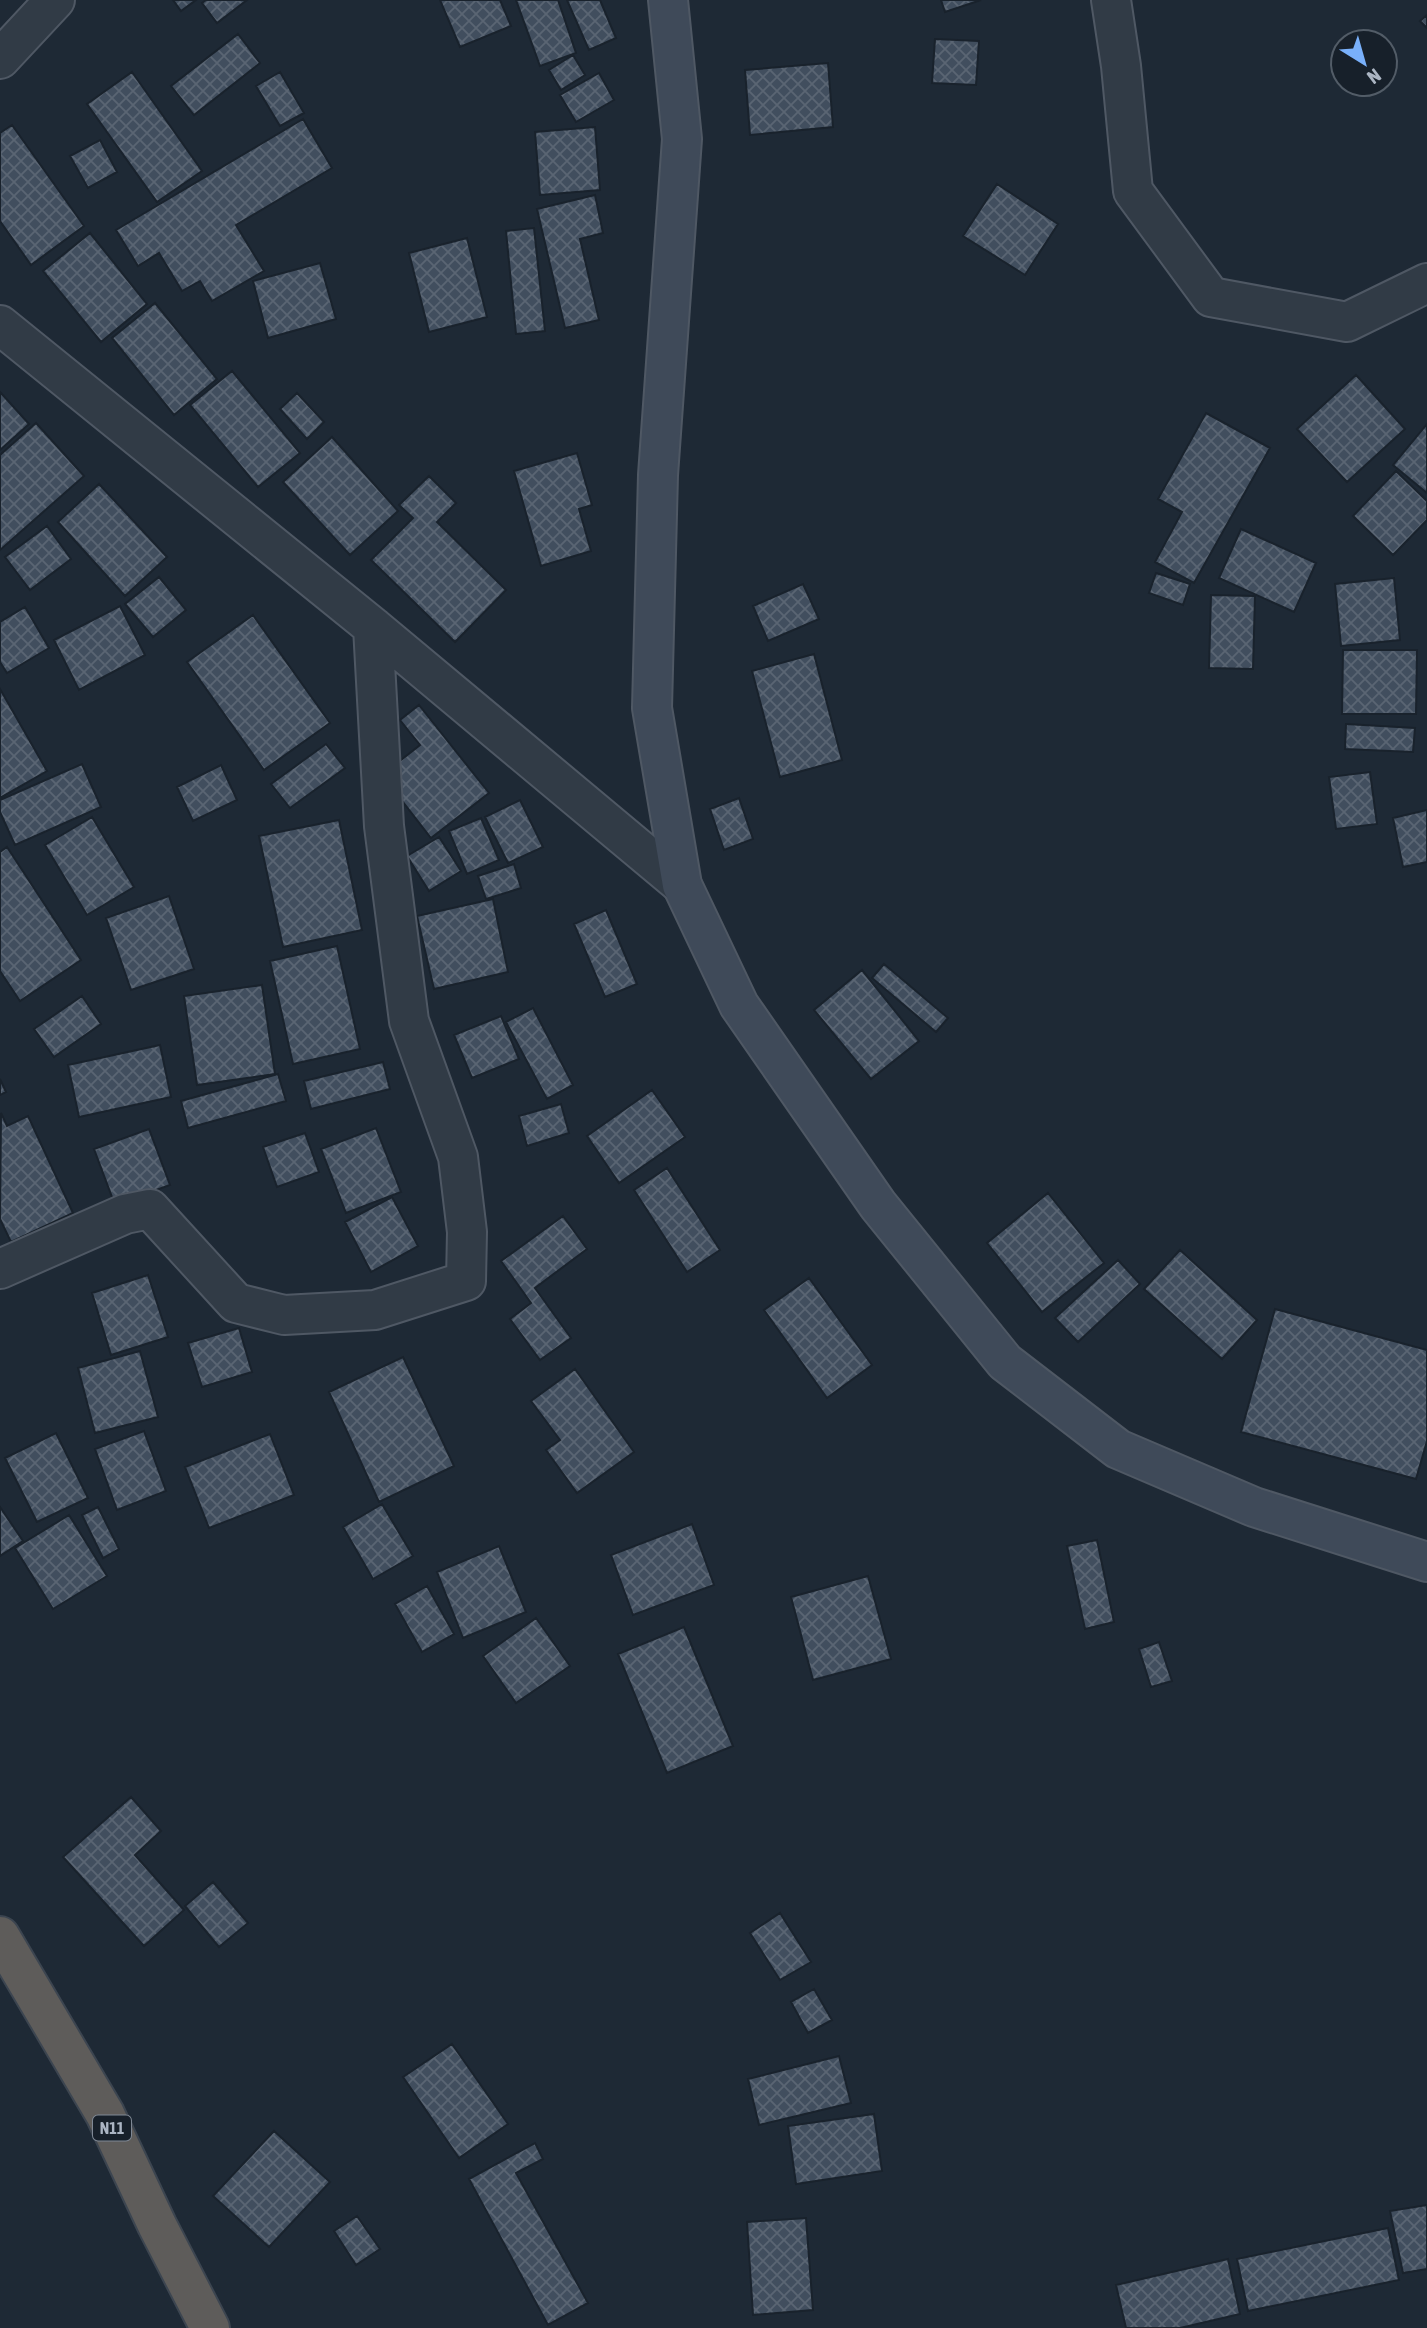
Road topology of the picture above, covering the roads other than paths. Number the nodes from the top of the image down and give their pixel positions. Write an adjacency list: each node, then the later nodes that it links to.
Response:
1 (55, 0): 4 (street)
2 (668, 0): 8 (main road)
3 (1111, 0): 5 (street)
4 (0, 59)
5 (1427, 283)
6 (0, 325): 7 (street)
7 (373, 628): 8 (street); 9 (street)
8 (682, 885): 10 (main road)
9 (0, 1269)
10 (1427, 1562)
11 (0, 1936): 12 (highway, N11)
12 (210, 2328)

